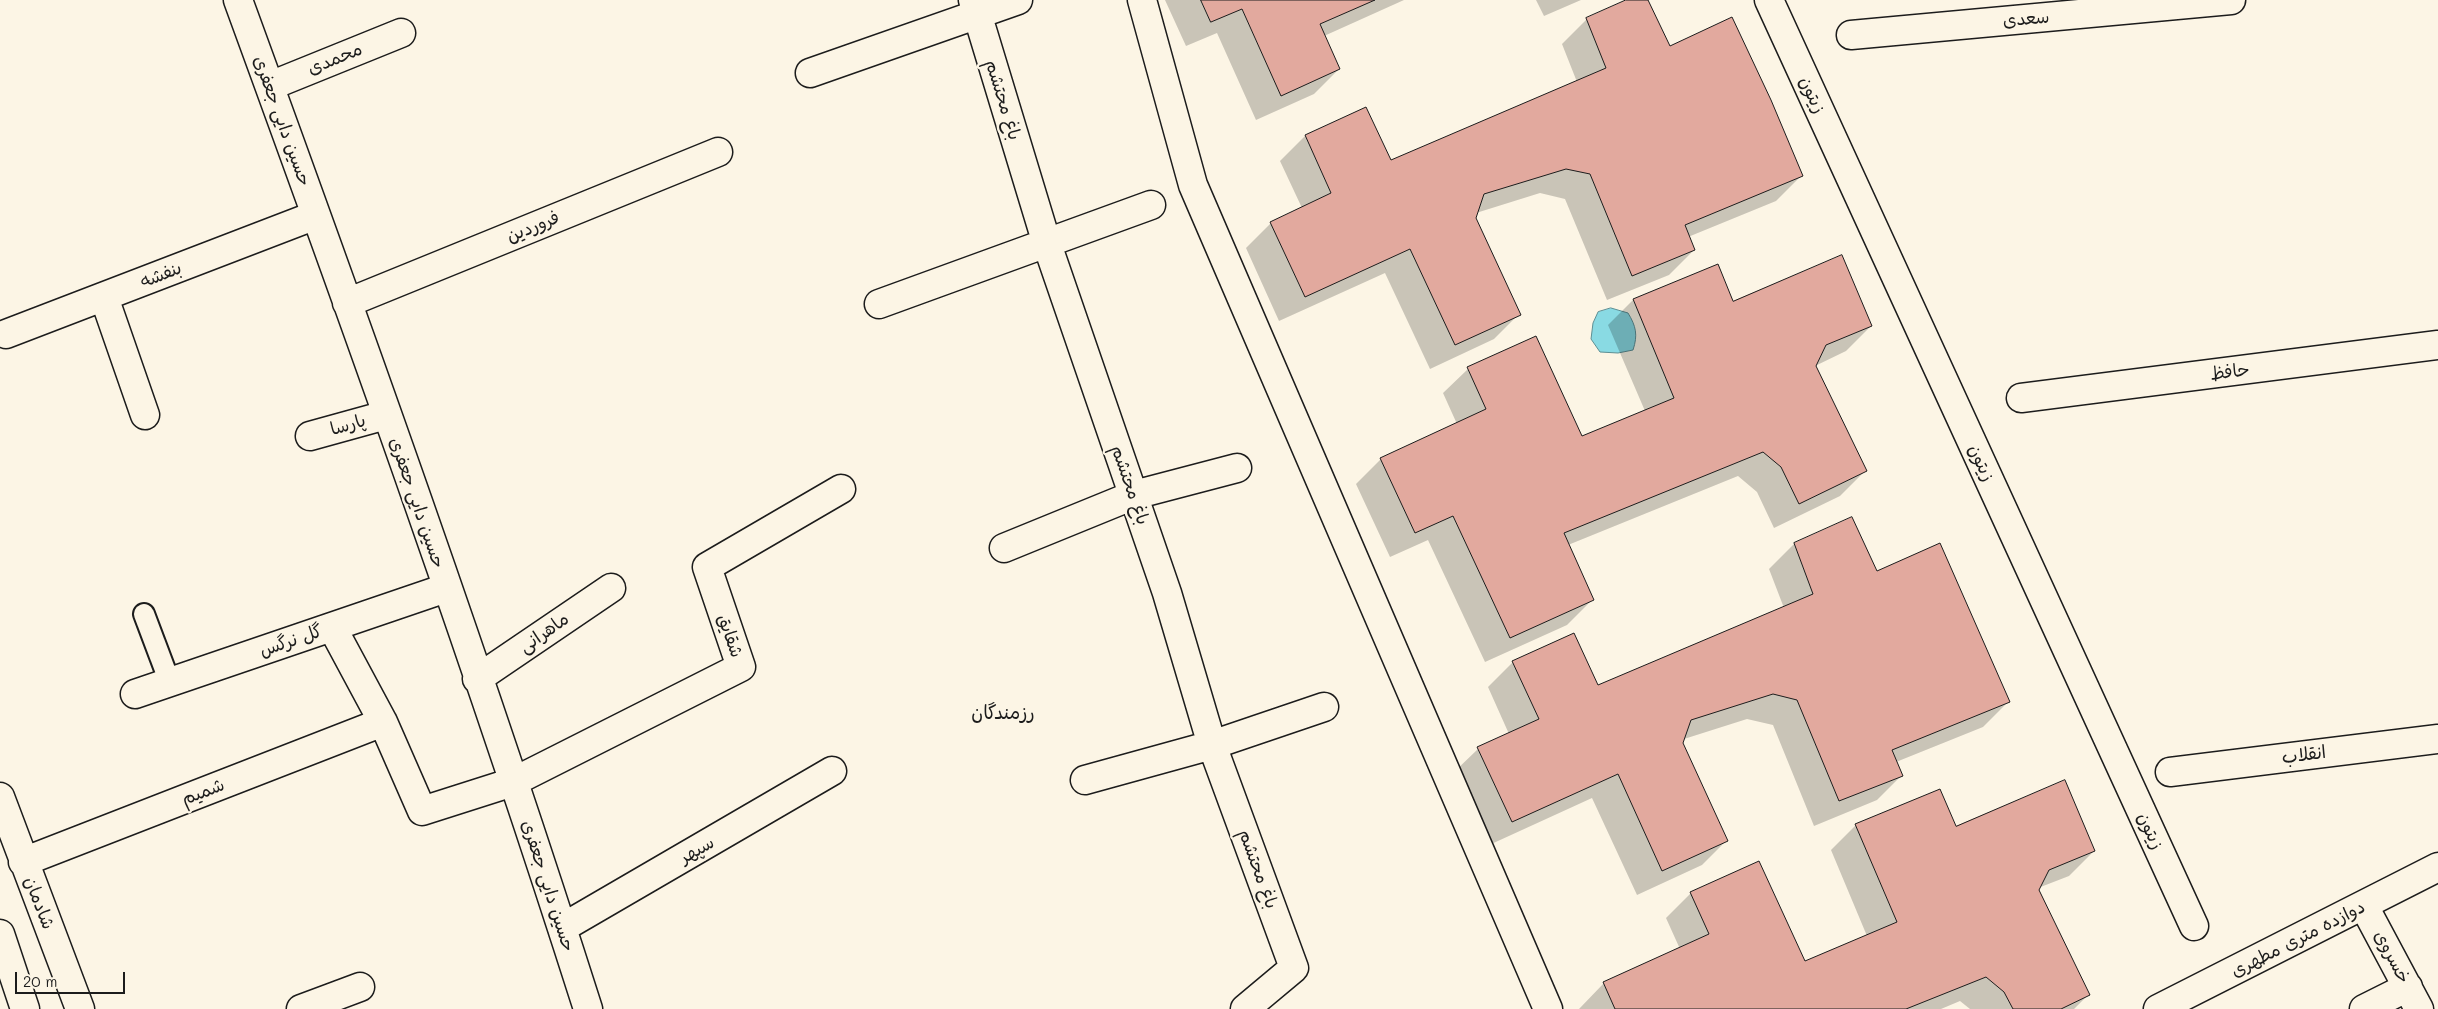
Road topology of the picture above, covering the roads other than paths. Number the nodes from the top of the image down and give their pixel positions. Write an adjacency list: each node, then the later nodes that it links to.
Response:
1 (238, 0): 10 (street, حسین دایی جعفری)
2 (1018, 0): 6 (street)
3 (1142, 0): 57 (street)
4 (1769, 0): 47 (street, زیتون)
5 (2231, 0): 8 (street, سعدی)
6 (975, 6): 9 (street); 14 (street, باغ محتشم)
7 (401, 33): 10 (street, محمدی)
8 (1851, 35)
9 (810, 73)
10 (270, 86): 13 (street, حسین دایی جعفری)
11 (718, 152): 16 (street, فروردین)
12 (1151, 205): 14 (street)
13 (316, 216): 15 (street, بنفشه); 16 (street, حسین دایی جعفری)
14 (1047, 244): 17 (street); 26 (street, باغ محتشم)
15 (104, 297): 18 (street, بنفشه); 21 (street)
16 (347, 303): 22 (street, حسین دایی جعفری)
17 (878, 304)
18 (6, 334)
19 (2438, 345): 20 (street, حافظ)
20 (2021, 398)
21 (145, 415)
22 (386, 415): 23 (street, پارسا); 28 (street, حسین دایی جعفری)
23 (310, 436)
24 (1237, 468): 26 (street)
25 (841, 490): 42 (street, شقایق)
26 (1134, 495): 27 (street); 38 (street, باغ محتشم)
27 (1004, 548)
28 (446, 588): 31 (street, گل نرگس); 32 (street, حسین دایی جعفری)
29 (611, 588): 32 (street, ماهرانی)
30 (144, 614): 33 (lane)
31 (332, 627): 33 (street, گل نرگس); 36 (street)
32 (477, 680): 42 (street, حسین دایی جعفری)
33 (170, 682): 34 (street, گل نرگس)
34 (135, 694)
35 (1324, 707): 38 (street)
36 (383, 722): 42 (street); 44 (street, شمیم)
37 (2438, 738): 40 (street, انقلاب)
38 (1212, 745): 41 (street); 56 (street, باغ محتشم)
39 (832, 771): 48 (street, سپهر)
40 (2170, 772)
41 (1085, 780)
42 (513, 782): 48 (street, حسین دایی جعفری)
43 (0, 797): 44 (street, شادمان)
44 (23, 862): 53 (street, شادمان)
45 (2438, 867): 46 (street, دوازده متری مطهری)
46 (2364, 906): 51 (street, خسروی); 58 (street, دوازده متری مطهری)
47 (2194, 926)
48 (562, 928): 55 (street, حسین دایی جعفری)
49 (0, 934): 52 (street)
50 (360, 986): 54 (street)
51 (2414, 998): 59 (street)
52 (25, 1009)
53 (80, 1009)
54 (301, 1009)
55 (588, 1009)
56 (1245, 1009)
57 (1548, 1009)
58 (2158, 1009)
59 (2364, 1009)

